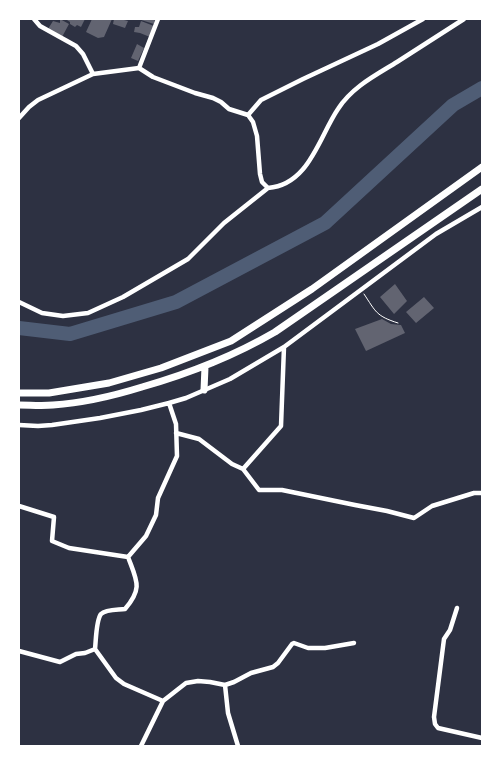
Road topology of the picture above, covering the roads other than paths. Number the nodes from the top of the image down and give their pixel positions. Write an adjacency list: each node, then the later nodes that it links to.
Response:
1 (34, 19): 6 (street)
2 (158, 19): 5 (street)
3 (422, 19): 7 (street)
4 (464, 19): 10 (street)
5 (139, 68): 6 (street); 7 (street)
6 (93, 74): 8 (street)
7 (248, 115): 10 (street)
8 (19, 118)
9 (482, 167): 19 (main road)
10 (268, 188): 15 (street)
11 (482, 189): 13 (main road)
12 (482, 193): 13 (main road)
13 (463, 203): 17 (main road)
14 (482, 207): 16 (street)
15 (19, 302)
16 (284, 347): 18 (street); 24 (street)
17 (204, 367): 18 (main road); 21 (main road)
18 (204, 390): 20 (street)
19 (19, 393)
20 (169, 403): 22 (street); 23 (street)
21 (19, 405)
22 (19, 425)
23 (176, 433): 24 (street); 27 (street)
24 (243, 469): 25 (street)
25 (482, 493)
26 (19, 506): 27 (street)
27 (128, 557): 30 (street)
28 (457, 608): 34 (street)
29 (354, 643): 32 (street)
30 (95, 649): 31 (street); 33 (street)
31 (19, 651)
32 (225, 685): 33 (street); 36 (street)
33 (164, 701): 35 (street)
34 (482, 738)
35 (141, 746)
36 (238, 746)

